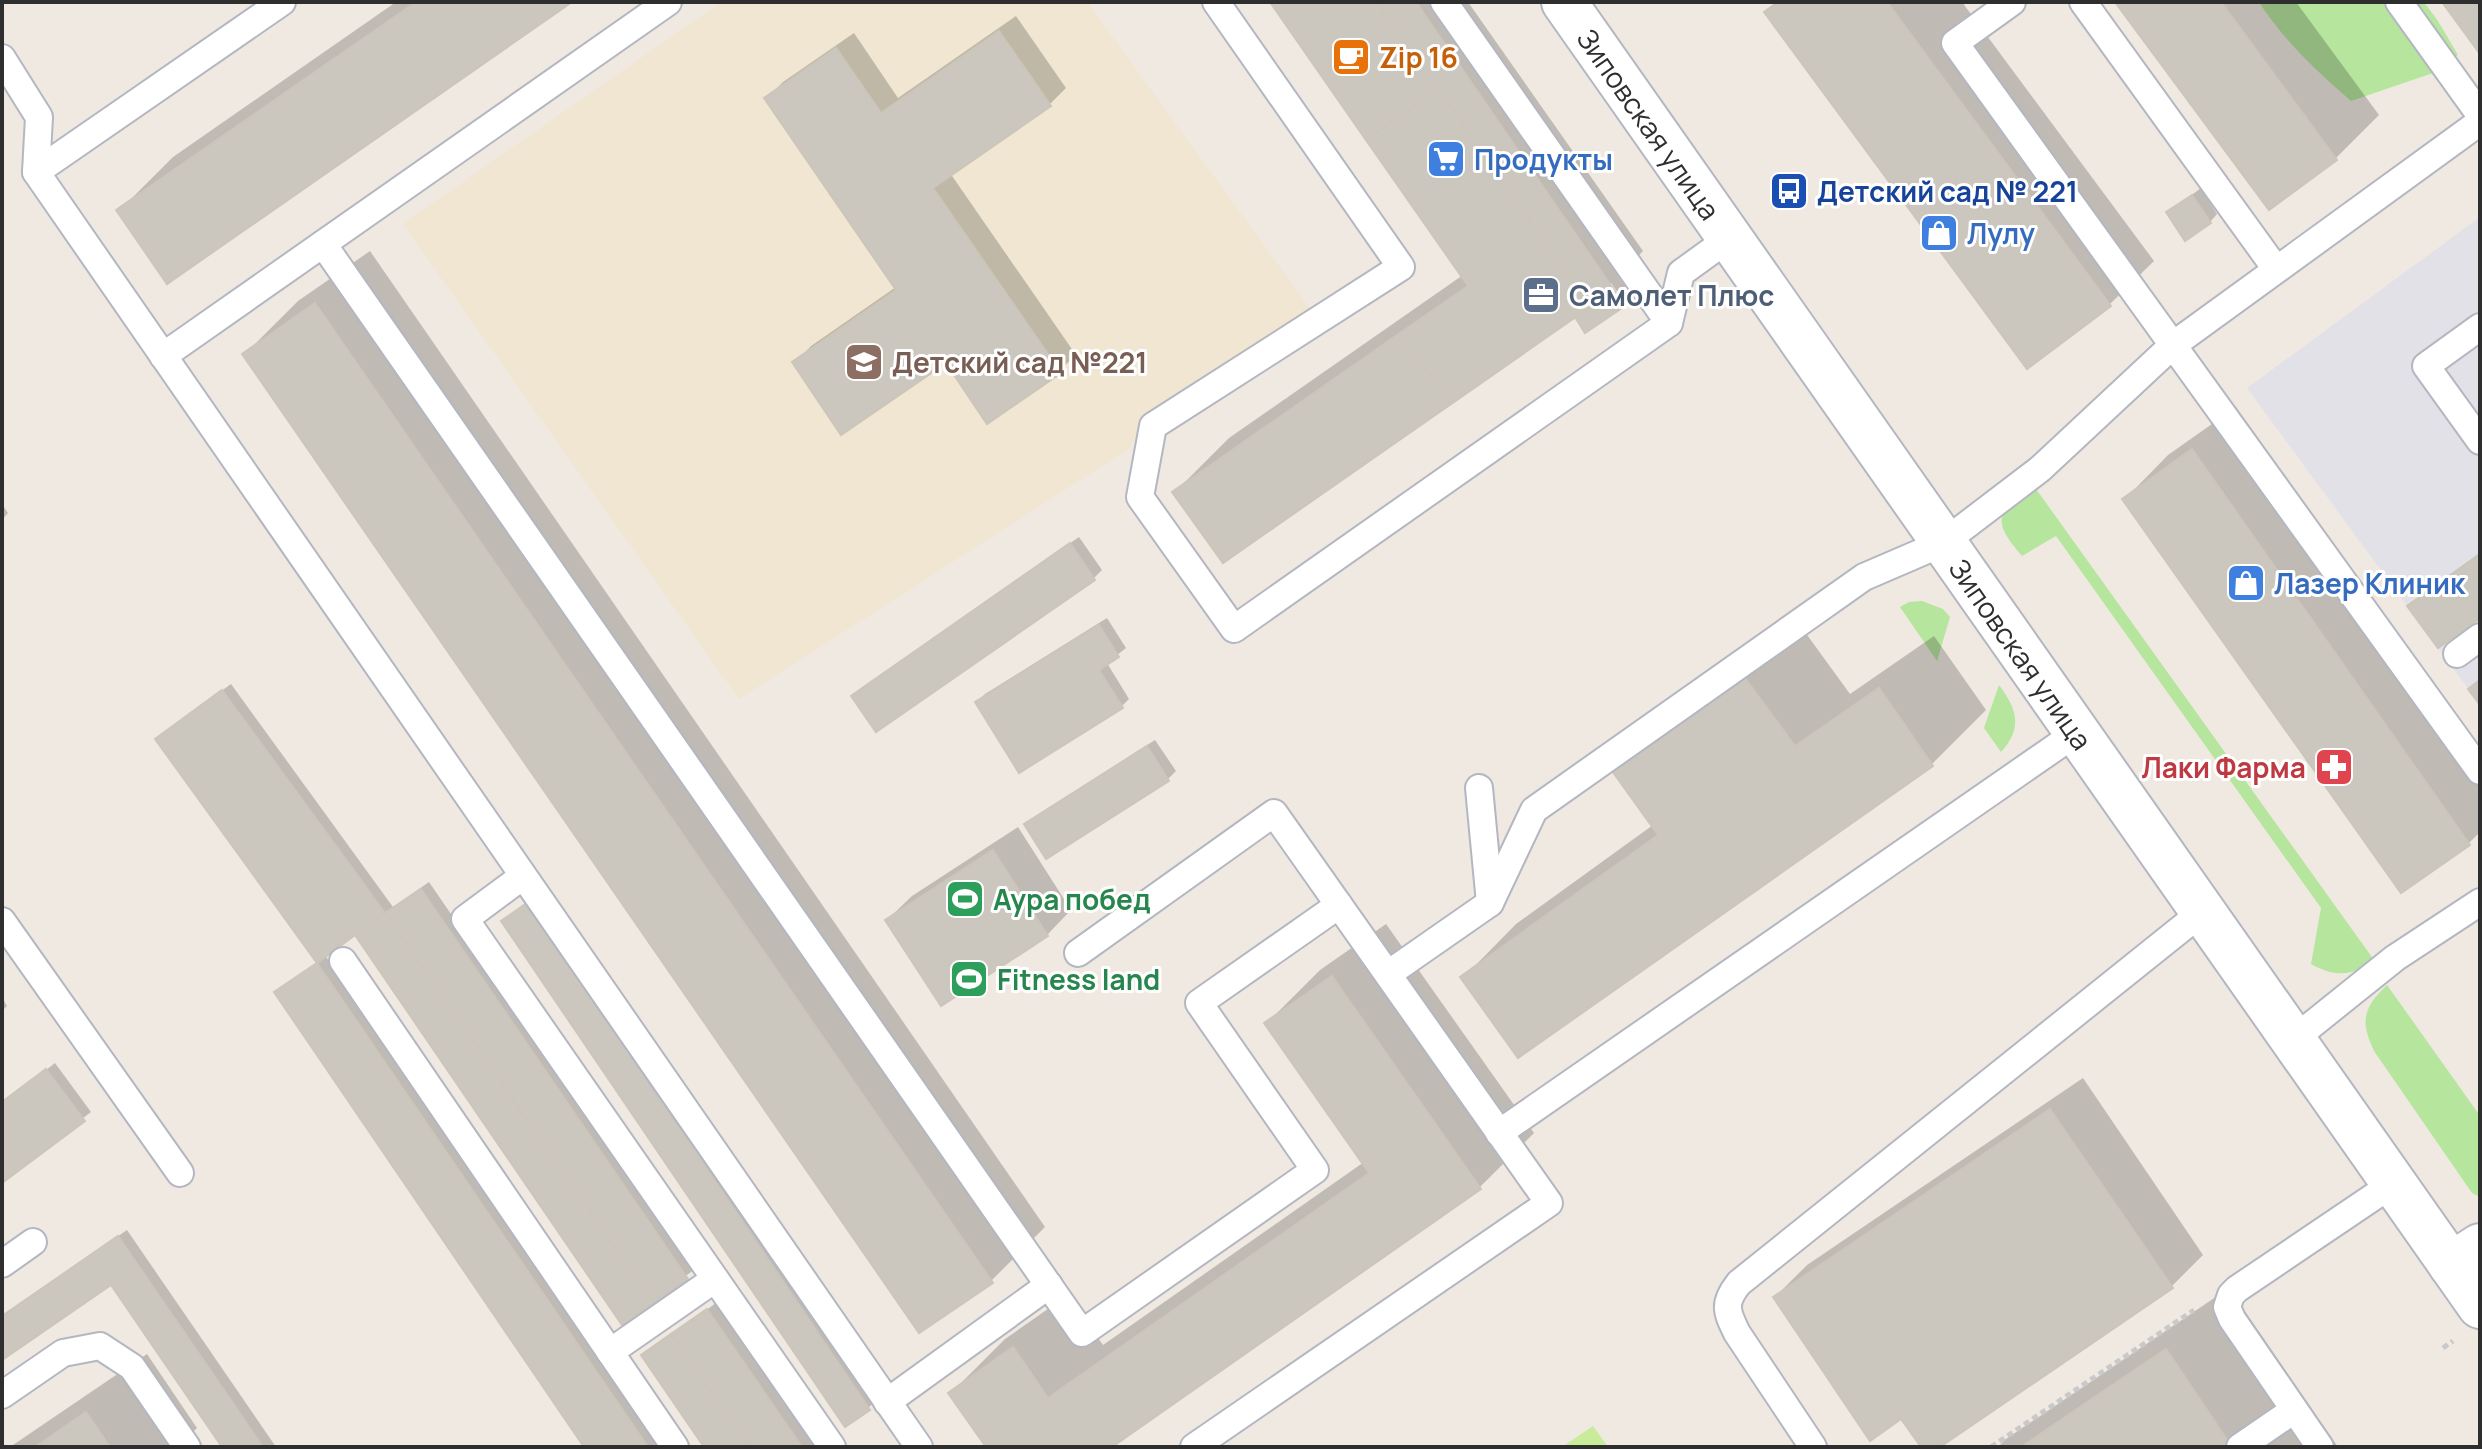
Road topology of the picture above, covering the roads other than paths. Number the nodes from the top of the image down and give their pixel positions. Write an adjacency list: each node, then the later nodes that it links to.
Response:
1 (282, 2): 12 (lane)
2 (668, 2): 14 (lane)
3 (1216, 2): 16 (lane)
4 (1444, 2): 16 (lane)
5 (1564, 2): 13 (street, Зиповская улица)
6 (2012, 2): 18 (lane)
7 (2083, 2): 15 (lane)
8 (2399, 2): 10 (lane)
9 (2, 58): 12 (lane)
10 (2480, 115)
11 (2480, 122): 15 (lane)
12 (36, 172): 19 (lane)
13 (1728, 239): 16 (lane); 21 (street, Зиповская улица)
14 (323, 244): 19 (lane); 44 (lane)
15 (2276, 269): 18 (lane)
16 (1669, 323)
17 (2480, 327): 20 (lane)
18 (2173, 345): 21 (lane); 25 (lane)
19 (163, 356): 27 (lane)
20 (2480, 441)
21 (1943, 543): 24 (street, Зиповская улица); 29 (lane)
22 (2480, 637): 23 (lane)
23 (2457, 654)
24 (2076, 733): 31 (street, Зиповская улица); 37 (lane)
25 (2480, 771)
26 (1479, 788): 29 (lane)
27 (523, 876): 43 (lane); 48 (lane)
28 (2480, 902): 36 (lane)
29 (1490, 903): 35 (lane)
30 (1339, 905): 33 (lane); 35 (lane); 44 (lane)
31 (2202, 912): 36 (street, Зиповская улица); 55 (lane)
32 (2, 921): 38 (lane)
33 (1078, 953)
34 (343, 961): 46 (lane)
35 (1388, 974): 37 (lane)
36 (2294, 1039): 39 (street, Зиповская улица)
37 (1499, 1133): 54 (lane)
38 (180, 1173)
39 (2394, 1183): 41 (street, Зиповская улица); 49 (lane)
40 (33, 1242): 42 (lane)
41 (2466, 1256): 45 (street, Зиповская улица)
42 (2, 1264)
43 (715, 1279): 46 (lane); 52 (lane)
44 (1049, 1285): 48 (lane)
45 (2480, 1306)
46 (610, 1352): 51 (lane)
47 (2, 1395): 50 (lane)
48 (887, 1402): 53 (lane)
49 (2294, 1410): 56 (lane); 57 (lane)
50 (187, 1447)
51 (675, 1447)
52 (832, 1447)
53 (919, 1447)
54 (1194, 1447)
55 (1813, 1447)
56 (2240, 1447)
57 (2320, 1447)

